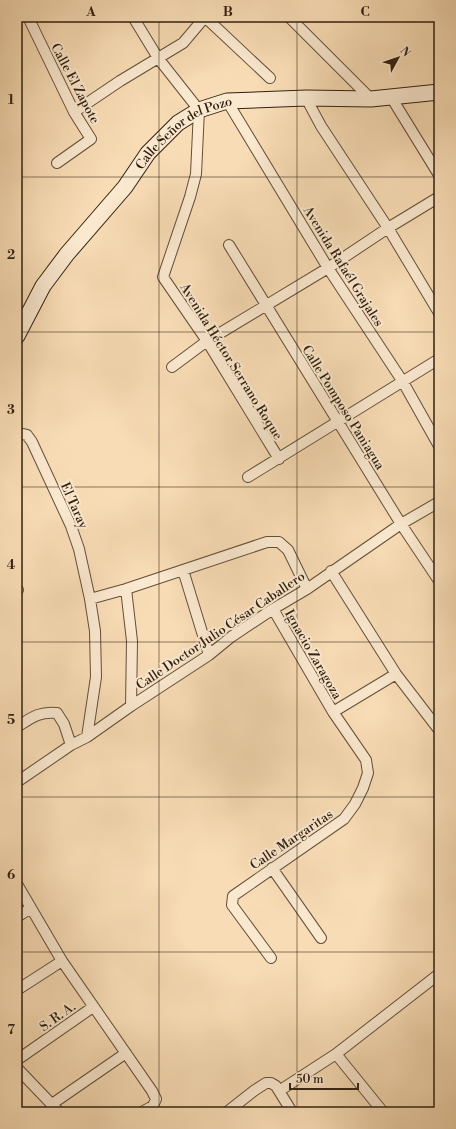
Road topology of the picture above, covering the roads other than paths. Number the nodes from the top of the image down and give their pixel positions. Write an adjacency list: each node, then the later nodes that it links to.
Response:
1 (28, 17): 13 (street, Calle El Zapote)
2 (133, 17): 5 (street)
3 (205, 17): 5 (street); 6 (street)
4 (289, 17): 10 (street)
5 (158, 58): 12 (street); 13 (street)
6 (270, 78)
7 (439, 92): 8 (street, Calle Señor del Pozo)
8 (391, 97): 10 (street, Calle Señor del Pozo); 15 (street)
9 (306, 98): 10 (street, Calle Señor del Pozo); 11 (street, Calle Señor del Pozo); 17 (street)
10 (371, 99)
11 (227, 101): 12 (street, Calle Señor del Pozo); 19 (street, Avenida Rafaél Grajales)
12 (199, 110): 22 (street, Calle Señor del Pozo); 23 (street, Avenida Héctor Serrano Roque)
13 (74, 112): 14 (street, Calle El Zapote)
14 (57, 162)
15 (439, 175)
16 (439, 197): 17 (street)
17 (388, 228): 19 (street); 21 (street)
18 (229, 245): 20 (street, Calle Pomposo Paniagua)
19 (328, 268): 20 (street); 26 (street, Avenida Rafaél Grajales)
20 (265, 305): 23 (street); 27 (street, Calle Pomposo Paniagua)
21 (439, 312)
22 (17, 336)
23 (207, 341): 25 (street); 30 (street, Avenida Héctor Serrano Roque)
24 (439, 359): 26 (street)
25 (172, 367)
26 (403, 382): 27 (street); 29 (street, Avenida Rafaél Grajales)
27 (339, 422): 30 (street); 33 (street, Calle Pomposo Paniagua)
28 (17, 433): 39 (street, El Taray)
29 (439, 446)
30 (279, 459): 31 (street)
31 (248, 477)
32 (439, 502): 33 (street, Calle Doctor Julio César Caballero)
33 (401, 524): 35 (street, Calle Doctor Julio César Caballero); 36 (street, Calle Pomposo Paniagua)
34 (183, 570): 37 (street); 38 (street); 41 (street)
35 (331, 571): 37 (street, Calle Doctor Julio César Caballero); 42 (street)
36 (439, 581)
37 (306, 589): 40 (street, Calle Doctor Julio César Caballero)
38 (126, 590): 39 (street); 43 (street)
39 (90, 599): 47 (street, El Taray)
40 (273, 609): 41 (street, Calle Doctor Julio César Caballero); 44 (street, Ignacio Zaragoza)
41 (209, 655): 43 (street, Calle Doctor Julio César Caballero)
42 (396, 674): 44 (street); 46 (street)
43 (131, 706): 47 (street, Calle Doctor Julio César Caballero)
44 (333, 712): 49 (street, Ignacio Zaragoza)
45 (17, 728): 48 (street)
46 (439, 730)
47 (87, 737): 48 (street, Calle Doctor Julio César Caballero)
48 (71, 746): 50 (street, Calle Doctor Julio César Caballero)
49 (366, 760): 51 (street, Calle Margaritas)
50 (17, 782)
51 (272, 868): 55 (street); 56 (street, Calle Margaritas)
52 (17, 884): 53 (street)
53 (31, 908): 54 (street); 57 (street)
54 (17, 917)
55 (322, 938)
56 (271, 958)
57 (62, 961): 59 (street); 60 (street)
58 (439, 974): 62 (street)
59 (17, 990)
60 (93, 1007): 61 (street); 63 (street, S. R. A.)
61 (126, 1053): 66 (street); 69 (street)
62 (336, 1054): 65 (street); 72 (street)
63 (17, 1060)
64 (17, 1068): 66 (street)
65 (279, 1091): 70 (street); 71 (street)
66 (52, 1104): 68 (street)
67 (439, 1110): 73 (street)
68 (59, 1112)
69 (142, 1112)
70 (227, 1112)
71 (292, 1112)
72 (383, 1112)
73 (436, 1112)

